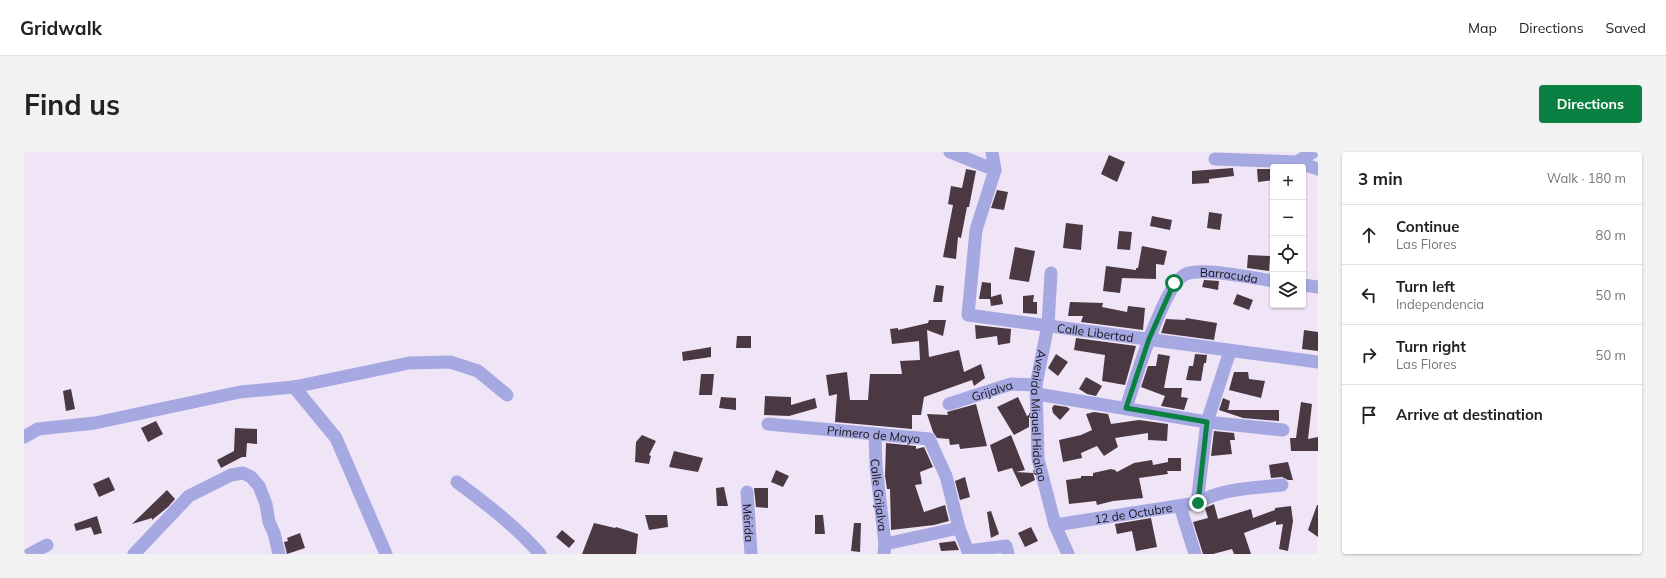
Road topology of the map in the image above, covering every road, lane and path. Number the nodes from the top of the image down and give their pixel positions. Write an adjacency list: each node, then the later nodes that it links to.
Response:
1 (950, 152): 7 (street)
2 (992, 152): 7 (street)
3 (1313, 152): 5 (street)
4 (1215, 159): 5 (street)
5 (1297, 162): 6 (street)
6 (1318, 169)
7 (995, 170): 12 (street, Calle Libertad)
8 (1051, 273): 12 (street, Avenida Miguel Hidalgo)
9 (1270, 281): 13 (street, Barracuda)
10 (1306, 285): 11 (street)
11 (1318, 287)
12 (1048, 325): 13 (street, Calle Libertad); 17 (street, Avenida Miguel Hidalgo)
13 (1149, 339): 14 (street, Calle Libertad); 20 (street)
14 (1230, 351): 15 (street, Calle Libertad); 21 (street)
15 (1318, 362)
16 (294, 387): 18 (street); 25 (street); 40 (street)
17 (1036, 389): 19 (street, Grijalva); 20 (street, Grijalva); 31 (street, Avenida Miguel Hidalgo)
18 (507, 395)
19 (949, 404)
20 (1126, 408): 21 (street, Grijalva)
21 (1207, 422): 23 (street, Grijalva); 29 (street)
22 (768, 424): 24 (street, Primero de Mayo)
23 (1283, 430)
24 (875, 435): 32 (street, Primero de Mayo); 34 (street, Calle Grijalva)
25 (24, 437)
26 (457, 482): 41 (street)
27 (1282, 485): 29 (street, 12 de Octubre)
28 (747, 492): 42 (street, Mérida)
29 (1198, 503): 30 (street, 12 de Octubre)
30 (1180, 506): 31 (street, 12 de Octubre); 44 (street)
31 (1055, 525): 43 (street, Avenida Miguel Hidalgo)
32 (959, 528): 34 (street); 36 (street, Primero de Mayo)
33 (47, 545): 37 (street)
34 (884, 549)
35 (1007, 550): 36 (street)
36 (968, 552)
37 (30, 554)
38 (134, 554): 39 (street)
39 (279, 554)
40 (386, 554)
41 (540, 554)
42 (751, 554)
43 (1068, 554)
44 (1195, 554)

